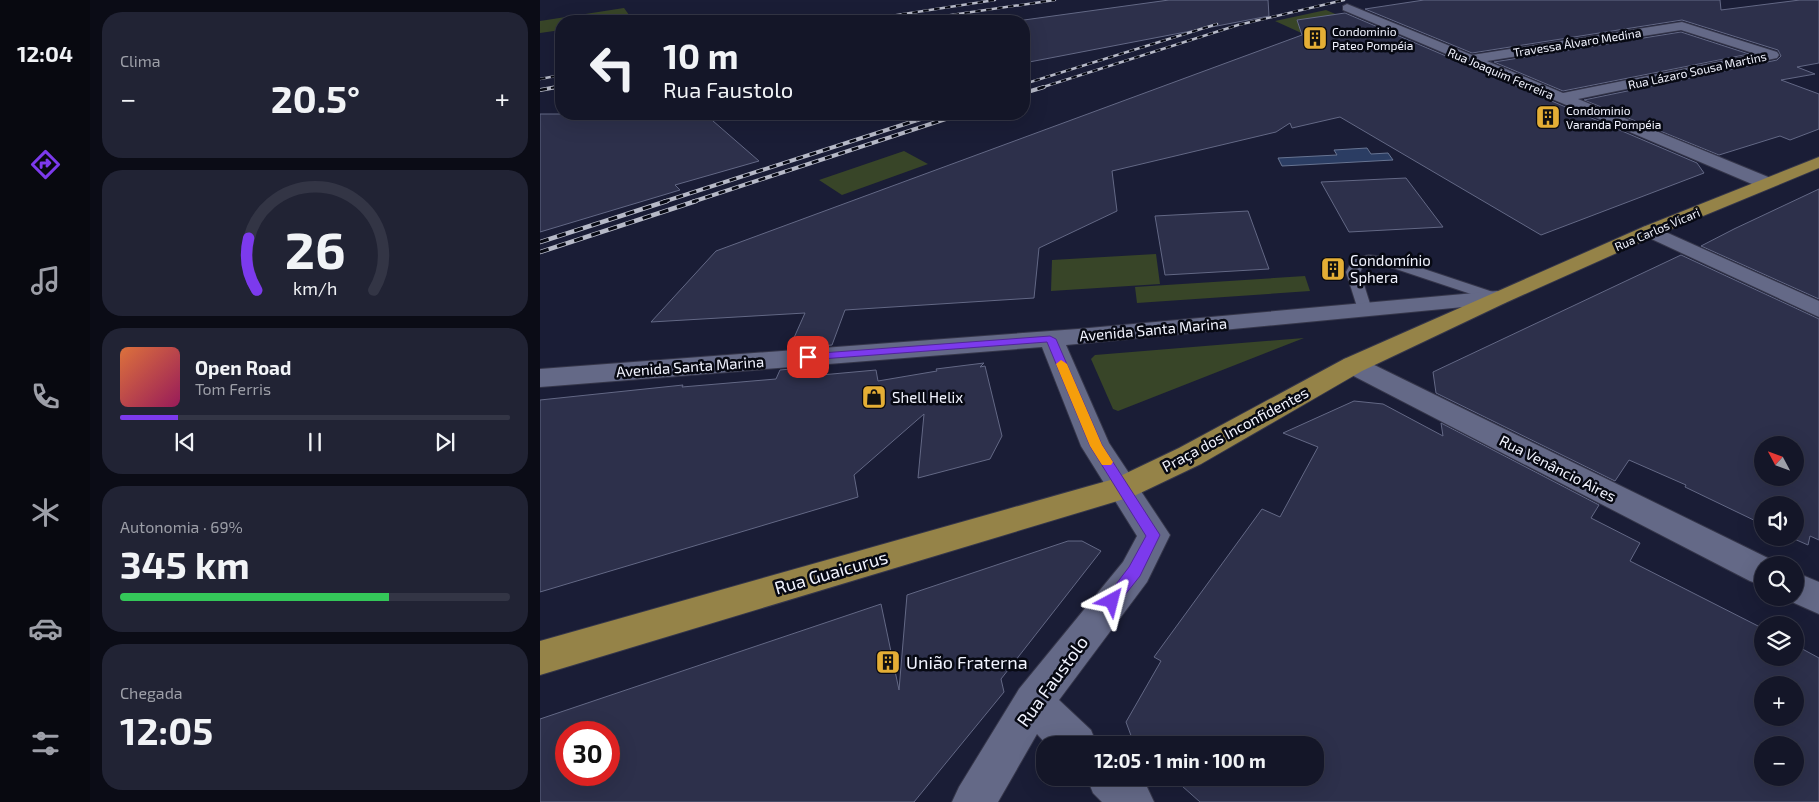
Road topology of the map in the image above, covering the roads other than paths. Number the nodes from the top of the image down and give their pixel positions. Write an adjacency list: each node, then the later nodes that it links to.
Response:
1 (1347, 8): 3 (street, Rua Joaquim Ferreira)
2 (1683, 26): 3 (street, Travessa Álvaro Medina); 4 (street, Rua Lázaro Sousa Martins)
3 (1470, 60): 4 (street, Rua Joaquim Ferreira)
4 (1561, 98): 6 (street, Rua Joaquim Ferreira)
5 (1819, 162): 6 (main road, Rua Carlos Vicari)
6 (1766, 183): 7 (main road, Rua Carlos Vicari)
7 (1650, 231): 8 (main road, Rua Carlos Vicari); 10 (street)
8 (1497, 298): 9 (street, Avenida Santa Marina); 9 (lane); 12 (main road, Praça dos Inconfidentes)
9 (1364, 310): 11 (street, Avenida Santa Marina)
10 (1819, 310)
11 (1050, 339): 13 (street, Avenida Santa Marina); 14 (street)
12 (1353, 365): 14 (main road, Praça dos Inconfidentes); 15 (street, Rua Venâncio Aires)
13 (540, 378)
14 (1123, 488): 18 (main road, Rua Guaicurus); 19 (street, Rua Faustolo)
15 (1754, 567)
16 (1804, 592): 17 (street)
17 (1819, 599)
18 (540, 658)
19 (1033, 702): 20 (street); 22 (street, Rua Faustolo)
20 (1067, 736)
21 (1116, 786): 23 (street)
22 (974, 802)
23 (1132, 802)

